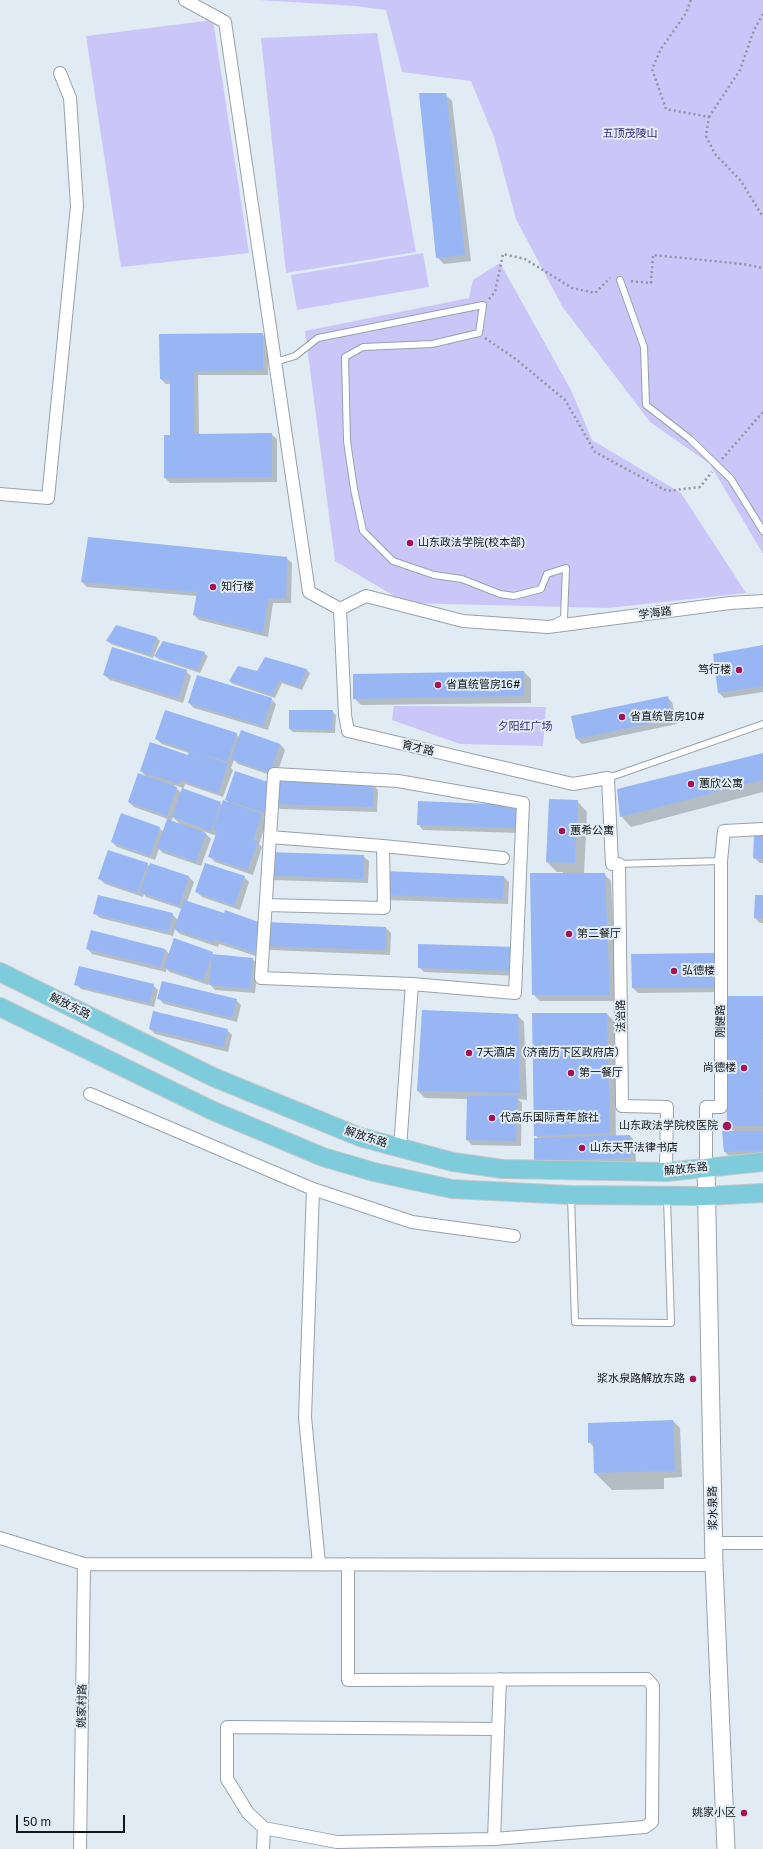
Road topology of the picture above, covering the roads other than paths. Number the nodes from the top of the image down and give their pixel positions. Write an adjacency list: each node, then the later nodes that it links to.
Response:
1 (185, 0): 4 (street)
2 (60, 73): 5 (street)
3 (620, 280): 6 (lane)
4 (275, 362): 8 (street); 9 (lane)
5 (0, 494)
6 (763, 531)
7 (763, 601): 9 (street, 学海路)
8 (340, 609): 9 (street, 学海路); 11 (street, 育才路)
9 (548, 626)
10 (763, 724): 11 (lane, 育才路)
11 (608, 778): 17 (street)
12 (763, 829): 16 (street)
13 (270, 837): 14 (street); 18 (street); 20 (street)
14 (383, 846): 15 (street); 18 (street)
15 (503, 858)
16 (722, 860): 17 (lane); 25 (street, 刚健路)
17 (615, 864): 26 (street, 法治路)
18 (266, 905): 20 (street)
19 (0, 972): 23 (main road, 解放东路)
20 (412, 984): 23 (street)
21 (0, 1007): 29 (main road)
22 (90, 1094): 27 (street)
23 (400, 1148): 26 (main road, 解放东路)
24 (763, 1162): 25 (main road, 解放东路)
25 (706, 1167): 26 (main road, 解放东路); 31 (main road, 浆水泉路)
26 (666, 1172)
27 (313, 1189): 32 (street); 37 (street)
28 (763, 1193): 31 (main road)
29 (571, 1195): 30 (main road); 30 (lane)
30 (667, 1196): 31 (main road)
31 (706, 1196): 34 (main road, 浆水泉路)
32 (514, 1236)
33 (0, 1538): 36 (street)
34 (714, 1543): 35 (street); 39 (main road, 浆水泉路)
35 (763, 1543)
36 (84, 1564): 37 (street); 44 (street, 姚家村路)
37 (319, 1564): 38 (street)
38 (348, 1564): 39 (street); 40 (street)
39 (714, 1565): 46 (main road, 浆水泉路)
40 (500, 1679): 41 (street); 43 (street)
41 (498, 1729): 42 (street); 43 (street)
42 (264, 1828): 43 (street); 45 (street)
43 (494, 1839)
44 (80, 1849)
45 (263, 1849)
46 (726, 1849)

